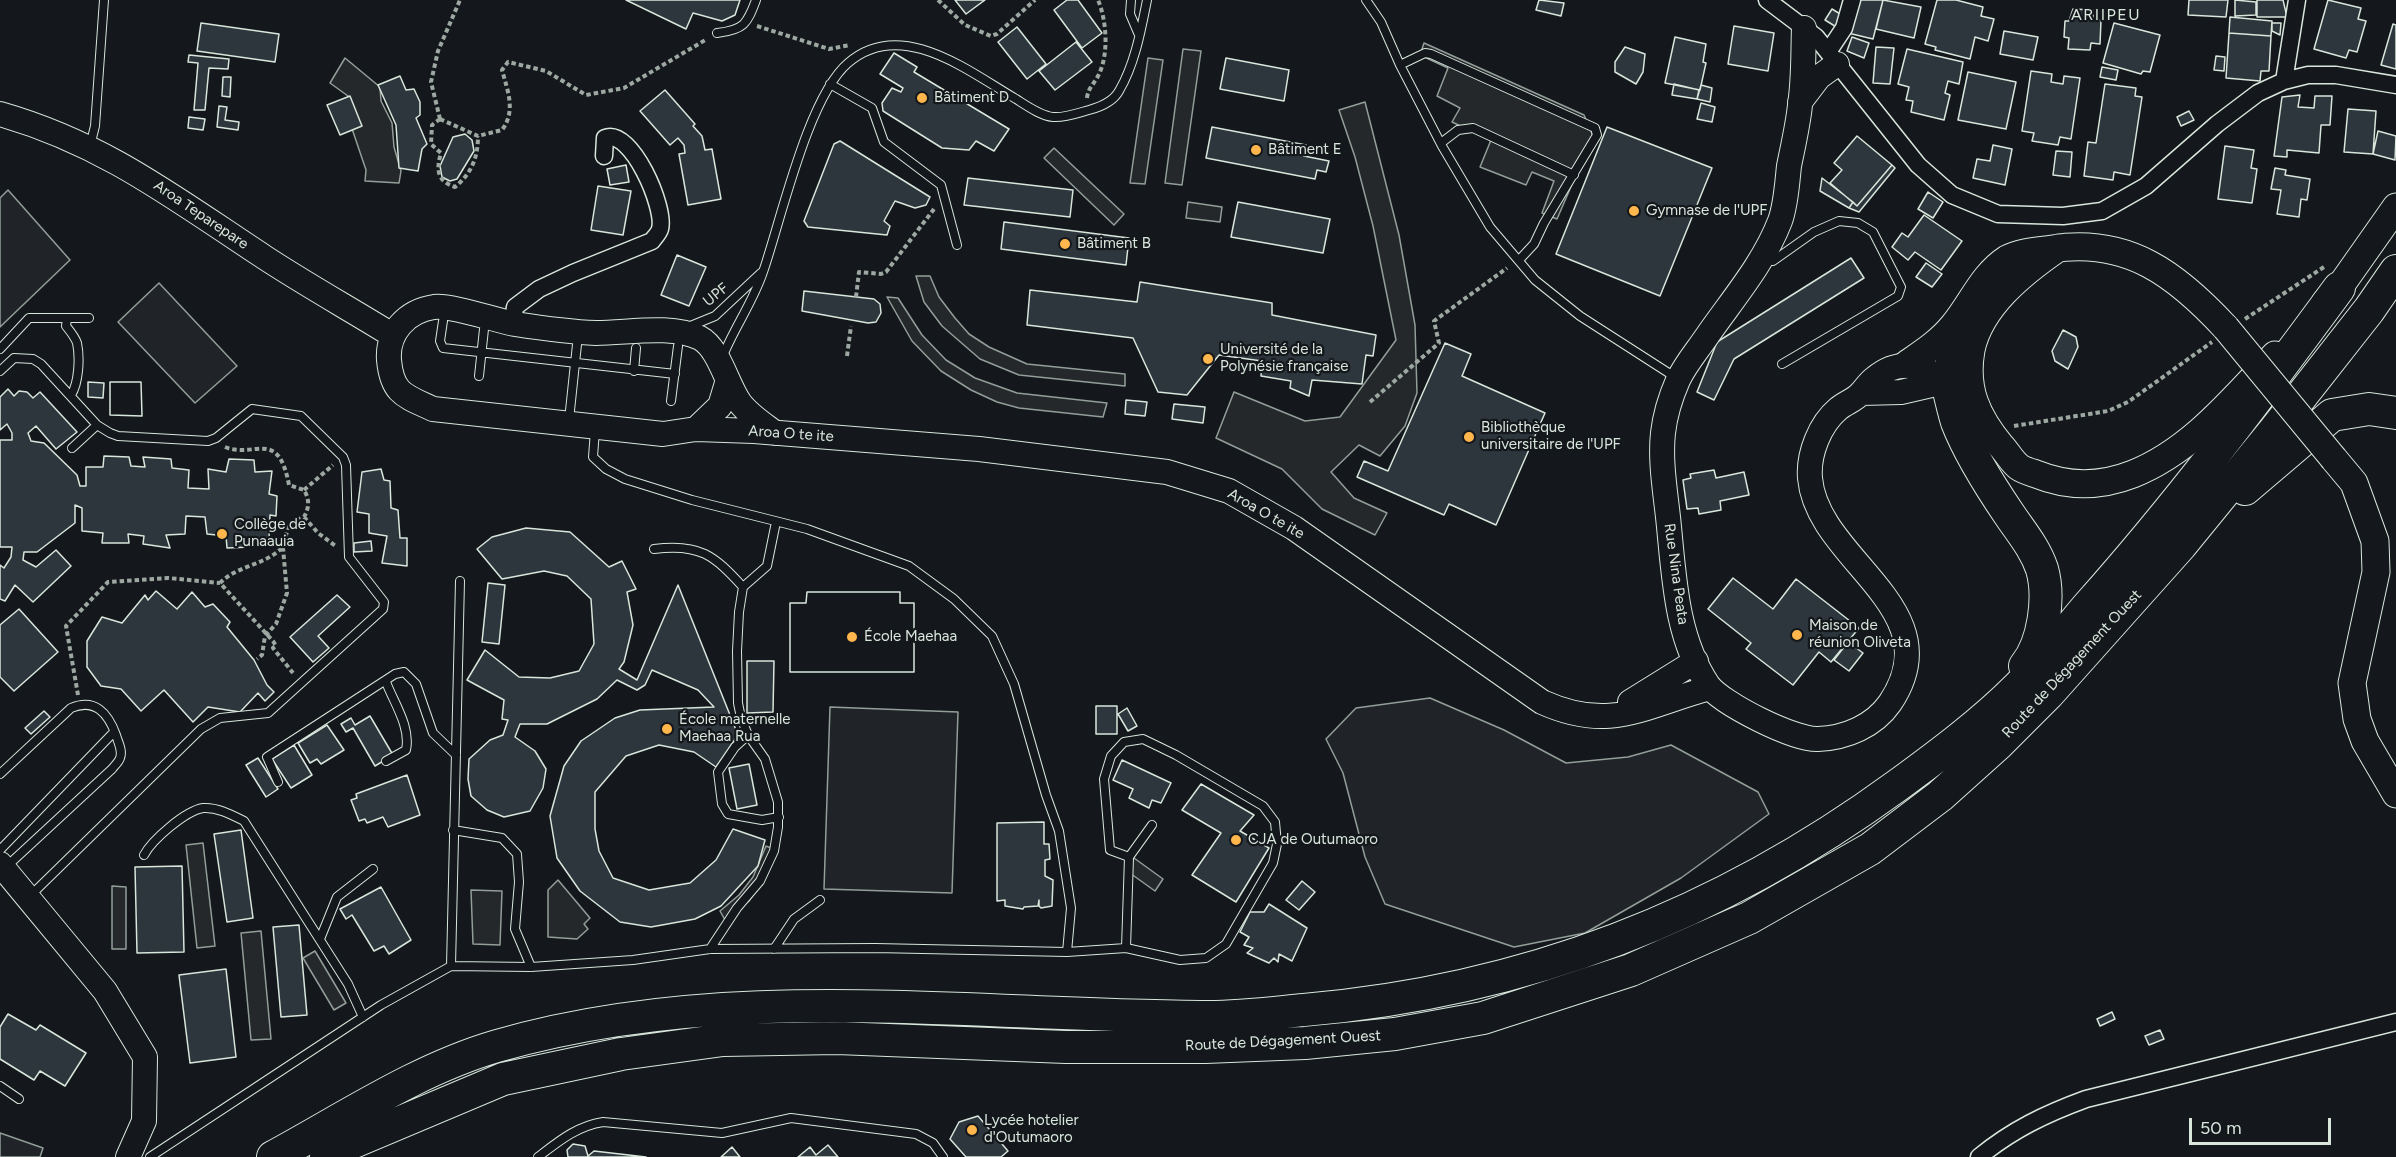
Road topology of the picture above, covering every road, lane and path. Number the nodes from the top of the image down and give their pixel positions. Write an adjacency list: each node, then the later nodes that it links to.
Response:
1 (104, 0): 29 (lane)
2 (460, 0): 26 (path)
3 (756, 0): 13 (lane)
4 (938, 0): 5 (path)
5 (1035, 0)
6 (1098, 0): 24 (path)
7 (1131, 0): 16 (lane)
8 (1147, 0): 16 (lane)
9 (1366, 0): 19 (lane)
10 (1767, 0): 14 (street)
11 (1852, 0): 18 (street)
12 (2297, 0): 20 (street)
13 (747, 23): 15 (lane); 17 (path)
14 (1810, 32): 18 (street); 23 (main road, Rue Nina Peata)
15 (717, 33): 27 (path)
16 (1140, 35): 24 (lane)
17 (871, 48): 21 (lane); 24 (lane)
18 (1832, 58): 20 (street); 23 (main road)
19 (1400, 65): 28 (lane); 31 (lane)
20 (2284, 81): 22 (street)
21 (830, 84): 32 (lane); 38 (lane)
22 (2396, 85)
23 (1800, 102): 37 (main road, Rue Nina Peata)
24 (1092, 109)
25 (0, 114): 29 (main road, Aroa Teparepare)
26 (440, 119): 27 (path); 27 (path)
27 (478, 136)
28 (1441, 143): 31 (lane); 36 (lane)
29 (90, 147): 51 (main road, Aroa Teparepare)
30 (604, 156): 45 (street)
31 (1574, 175): 36 (lane)
32 (944, 197): 34 (lane); 41 (path)
33 (2396, 207): 40 (main road)
34 (957, 245)
35 (2058, 248): 47 (main road); 49 (main road); 64 (main road)
36 (1520, 259): 66 (lane); 70 (path)
37 (1762, 259): 58 (lane); 66 (main road, Rue Nina Peata)
38 (764, 271): 52 (lane, UPF); 62 (lane)
39 (2396, 271): 84 (highway, Route de Dégagement Ouest)
40 (2333, 276): 49 (path); 75 (main road); 99 (highway, Route de Dégagement Ouest)
41 (856, 297)
42 (67, 318): 43 (lane); 54 (lane); 68 (lane)
43 (89, 318)
44 (443, 321): 55 (lane)
45 (513, 323): 50 (main road); 51 (main road)
46 (851, 326): 56 (path)
47 (1953, 327): 59 (main road); 64 (main road)
48 (484, 329): 55 (lane)
49 (2227, 330): 75 (path); 104 (main road, bridge)
50 (579, 331): 52 (main road); 57 (lane)
51 (392, 335): 72 (main road, Aroa O te ite)
52 (678, 338): 62 (main road); 63 (lane)
53 (636, 348): 61 (lane)
54 (0, 349)
55 (482, 353): 57 (lane); 65 (lane)
56 (847, 356)
57 (575, 364): 61 (lane); 72 (lane)
58 (1782, 364)
59 (1907, 364): 64 (main road); 67 (main road)
60 (0, 371): 68 (lane)
61 (634, 371): 63 (lane)
62 (724, 373): 76 (main road); 77 (main road)
63 (675, 374): 69 (lane)
64 (1958, 375): 67 (main road); 75 (main road); 99 (highway)
65 (479, 376)
66 (1678, 380): 93 (main road, Rue Nina Peata)
67 (1861, 393): 96 (main road)
68 (70, 395): 73 (lane)
69 (671, 401)
70 (1370, 402)
71 (2396, 413): 84 (highway)
72 (569, 423): 74 (main road, Aroa O te ite)
73 (97, 425): 78 (lane); 79 (lane)
74 (596, 426): 76 (main road, Aroa O te ite); 83 (lane)
75 (1986, 427)
76 (696, 429): 77 (main road, Aroa O te ite)
77 (775, 433): 98 (main road, Aroa O te ite)
78 (208, 441): 80 (lane); 81 (path)
79 (72, 448)
80 (343, 457): 81 (path); 87 (lane)
81 (304, 490): 82 (path)
82 (303, 517): 85 (path); 87 (path)
83 (776, 522): 90 (lane); 120 (lane)
84 (2181, 544): 130 (highway, Route de Dégagement Ouest)
85 (283, 548): 89 (path); 91 (path)
86 (654, 549): 90 (lane)
87 (349, 557): 95 (lane)
88 (460, 582): 102 (lane)
89 (220, 583): 91 (path); 97 (path)
90 (743, 587): 101 (lane)
91 (267, 634): 92 (path); 95 (path)
92 (257, 659)
93 (1696, 661): 96 (main road, Rue Nina Peata); 98 (main road)
94 (386, 682): 102 (lane); 103 (lane); 106 (lane)
95 (301, 684): 114 (lane)
96 (1710, 688): 98 (main road, Aroa O te ite)
97 (79, 704): 100 (lane); 105 (lane)
98 (1601, 717)
99 (1981, 720): 129 (highway, Route de Dégagement Ouest)
100 (114, 732): 114 (lane); 114 (lane)
101 (748, 735): 108 (lane); 108 (lane)
102 (456, 755): 110 (lane)
103 (386, 761)
104 (2386, 761): 107 (main road)
105 (0, 774)
106 (278, 782)
107 (2396, 794)
108 (779, 817): 118 (lane)
109 (1152, 825): 112 (lane)
110 (453, 830): 121 (lane); 122 (lane)
111 (144, 855): 116 (lane)
112 (1129, 857): 117 (lane); 117 (lane)
113 (373, 869): 116 (lane)
114 (8, 874): 127 (main road)
115 (820, 900): 119 (lane)
116 (320, 939): 123 (lane)
117 (1125, 948): 120 (lane)
118 (710, 949): 119 (lane); 122 (lane)
119 (774, 949): 120 (lane)
120 (1066, 952)
121 (451, 966): 122 (lane); 123 (lane)
122 (531, 967)
123 (363, 1017): 128 (lane)
124 (2396, 1022): 133 (street)
125 (0, 1086): 126 (lane)
126 (19, 1099)
127 (128, 1157)
128 (150, 1157)
129 (273, 1157)
130 (326, 1157)
131 (538, 1157): 132 (lane)
132 (943, 1157)
133 (1979, 1157)

